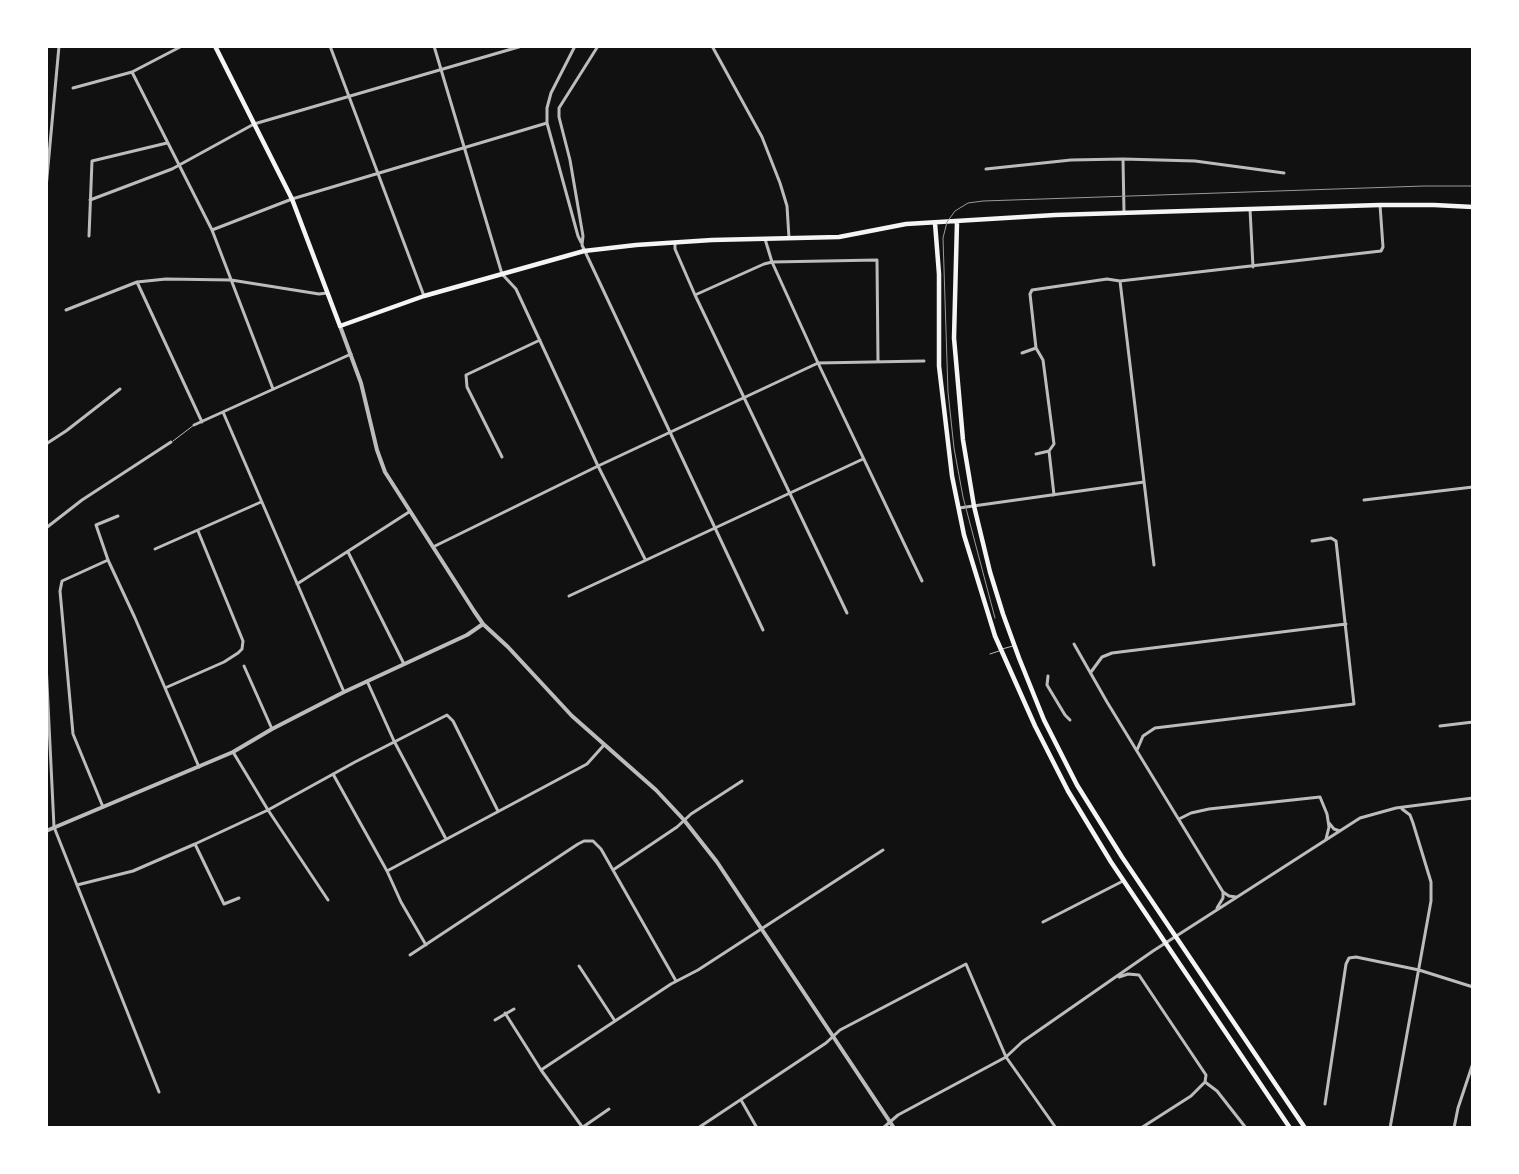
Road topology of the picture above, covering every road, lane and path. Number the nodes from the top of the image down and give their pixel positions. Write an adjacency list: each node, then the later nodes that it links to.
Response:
1 (58, 46): 23 (street)
2 (182, 46): 11 (street)
3 (215, 46): 15 (main road)
4 (330, 46): 13 (street)
5 (434, 46): 10 (street)
6 (522, 46): 10 (street)
7 (575, 46): 14 (street)
8 (598, 46): 37 (street)
9 (712, 46): 34 (street)
10 (441, 70): 13 (street); 17 (street)
11 (132, 72): 12 (street); 16 (street)
12 (73, 88)
13 (348, 97): 15 (street); 21 (street)
14 (547, 123): 17 (street); 37 (street)
15 (254, 124): 19 (street); 24 (main road)
16 (167, 143): 19 (street); 25 (street)
17 (463, 147): 21 (street); 41 (street)
18 (1122, 159): 20 (street); 22 (street); 29 (street)
19 (179, 164): 25 (street); 32 (street)
20 (986, 169)
21 (377, 173): 24 (street); 47 (street)
22 (1284, 174)
23 (46, 188)
24 (292, 199): 32 (street); 45 (main road)
25 (90, 200): 33 (street)
26 (1380, 205): 27 (main road); 28 (main road); 40 (street)
27 (1473, 207)
28 (1250, 209): 29 (main road); 40 (street)
29 (1124, 212): 30 (main road)
30 (957, 222): 31 (main road); 77 (main road)
31 (935, 223): 34 (main road); 78 (main road)
32 (212, 230): 42 (street)
33 (89, 236)
34 (789, 238): 35 (main road)
35 (765, 239): 36 (main road); 39 (street)
36 (675, 242): 38 (main road); 46 (street)
37 (582, 243): 38 (street)
38 (584, 251): 41 (main road); 63 (street)
39 (772, 262): 46 (street); 54 (street); 56 (street)
40 (1253, 267): 43 (street)
41 (502, 274): 47 (main road); 50 (street)
42 (231, 280): 44 (street); 45 (street); 58 (street)
43 (1120, 281): 51 (street); 71 (street)
44 (137, 282): 48 (street); 61 (street)
45 (328, 292): 49 (main road)
46 (696, 294): 59 (street)
47 (424, 296): 49 (main road)
48 (66, 310)
49 (340, 326): 53 (street)
50 (540, 340): 68 (street); 70 (street)
51 (1036, 348): 52 (street); 66 (street)
52 (1022, 353)
53 (351, 354): 58 (street); 79 (street)
54 (878, 361): 55 (street); 56 (street)
55 (924, 361)
56 (818, 363): 59 (street); 69 (street)
57 (120, 389): 65 (street)
58 (273, 389): 60 (street)
59 (745, 397): 63 (street); 73 (street)
60 (223, 412): 61 (street); 76 (street)
61 (202, 422): 62 (street)
62 (194, 425): 64 (lane)
63 (671, 432): 70 (street); 82 (street)
64 (170, 442): 81 (street)
65 (46, 444)
66 (1049, 451): 67 (street); 74 (street)
67 (1036, 454)
68 (502, 457)
69 (863, 459): 73 (street); 91 (street)
70 (598, 466): 85 (street); 89 (street)
71 (1144, 482): 74 (street); 90 (street)
72 (1473, 487): 75 (street)
73 (790, 493): 82 (street); 94 (street)
74 (1054, 494): 77 (street)
75 (1364, 500)
76 (261, 502): 83 (street); 92 (street)
77 (974, 506): 78 (street); 99 (main road)
78 (958, 508): 100 (main road)
79 (409, 512): 85 (street); 87 (street)
80 (118, 516): 88 (street)
81 (46, 528)
82 (715, 528): 89 (street); 97 (street)
83 (198, 530): 86 (street); 108 (street)
84 (1312, 541): 96 (street)
85 (433, 547): 95 (street)
86 (155, 548)
87 (348, 552): 92 (street); 103 (street)
88 (108, 560): 108 (street); 122 (street)
89 (645, 560): 93 (street)
90 (1154, 565)
91 (922, 581)
92 (297, 584): 109 (street)
93 (569, 596)
94 (847, 613)
95 (484, 624): 103 (street); 115 (street)
96 (1346, 624): 105 (street); 116 (street)
97 (763, 630)
98 (1074, 644): 105 (street)
99 (1014, 645): 100 (lane); 147 (main road)
100 (1001, 650): 101 (lane); 138 (main road)
101 (990, 654)
102 (46, 664): 129 (street)
103 (404, 664): 107 (street)
104 (244, 666): 113 (street)
105 (1091, 672): 116 (street)
106 (1048, 676): 110 (street)
107 (367, 681): 109 (street); 114 (street)
108 (165, 688): 118 (street)
109 (344, 692): 113 (street)
110 (1070, 720)
111 (1473, 722): 112 (street)
112 (1440, 726)
113 (272, 729): 117 (street)
114 (394, 741): 119 (street); 125 (street); 132 (street)
115 (604, 745): 125 (street); 127 (street)
116 (1137, 750): 126 (street)
117 (233, 752): 118 (street); 124 (street)
118 (199, 767): 122 (street)
119 (334, 774): 124 (street); 137 (street)
120 (742, 781): 127 (street)
121 (1473, 798): 123 (street)
122 (103, 807): 129 (street)
123 (1396, 808): 131 (street); 152 (street)
124 (268, 810): 134 (street); 143 (street)
125 (498, 811): 132 (street)
126 (1180, 819): 128 (street); 140 (street)
127 (684, 820): 136 (street); 146 (street)
128 (1328, 822): 131 (street); 133 (street)
129 (54, 828): 130 (street); 139 (street)
130 (46, 831)
131 (1340, 831): 133 (street)
132 (446, 839): 137 (street)
133 (1325, 840): 141 (street)
134 (195, 844): 139 (street); 142 (street)
135 (884, 850): 146 (street)
136 (613, 870): 148 (street); 154 (street)
137 (387, 872): 148 (street)
138 (1122, 881): 145 (street); 149 (main road)
139 (77, 885): 165 (street)
140 (1223, 892): 141 (street); 144 (street)
141 (1237, 897): 144 (street)
142 (239, 898)
143 (328, 900)
144 (1215, 911): 147 (street)
145 (1043, 922)
146 (761, 929): 154 (street); 160 (street)
147 (1176, 936): 149 (street); 179 (main road)
148 (426, 944): 150 (street)
149 (1165, 944): 153 (street); 178 (main road)
150 (410, 955)
151 (579, 966): 159 (street)
152 (1419, 970): 155 (street); 167 (street); 180 (street)
153 (1116, 977): 161 (street); 164 (street)
154 (676, 981): 159 (street)
155 (1473, 987)
156 (514, 1009): 157 (street)
157 (505, 1014): 158 (street); 163 (street)
158 (495, 1020)
159 (615, 1021): 163 (street)
160 (833, 1036): 161 (street); 166 (street); 169 (street)
161 (1006, 1058): 169 (street); 175 (street)
162 (1473, 1063): 181 (street)
163 (541, 1070): 170 (street)
164 (1205, 1082): 176 (street); 177 (street)
165 (159, 1092)
166 (741, 1100): 171 (street); 172 (street)
167 (1325, 1104)
168 (609, 1109): 170 (street)
169 (890, 1122): 173 (street); 174 (street)
170 (583, 1127)
171 (698, 1128)
172 (757, 1128)
173 (883, 1128)
174 (894, 1128)
175 (1056, 1128)
176 (1141, 1128)
177 (1246, 1128)
178 (1290, 1128)
179 (1305, 1128)
180 (1390, 1128)
181 (1454, 1128)

